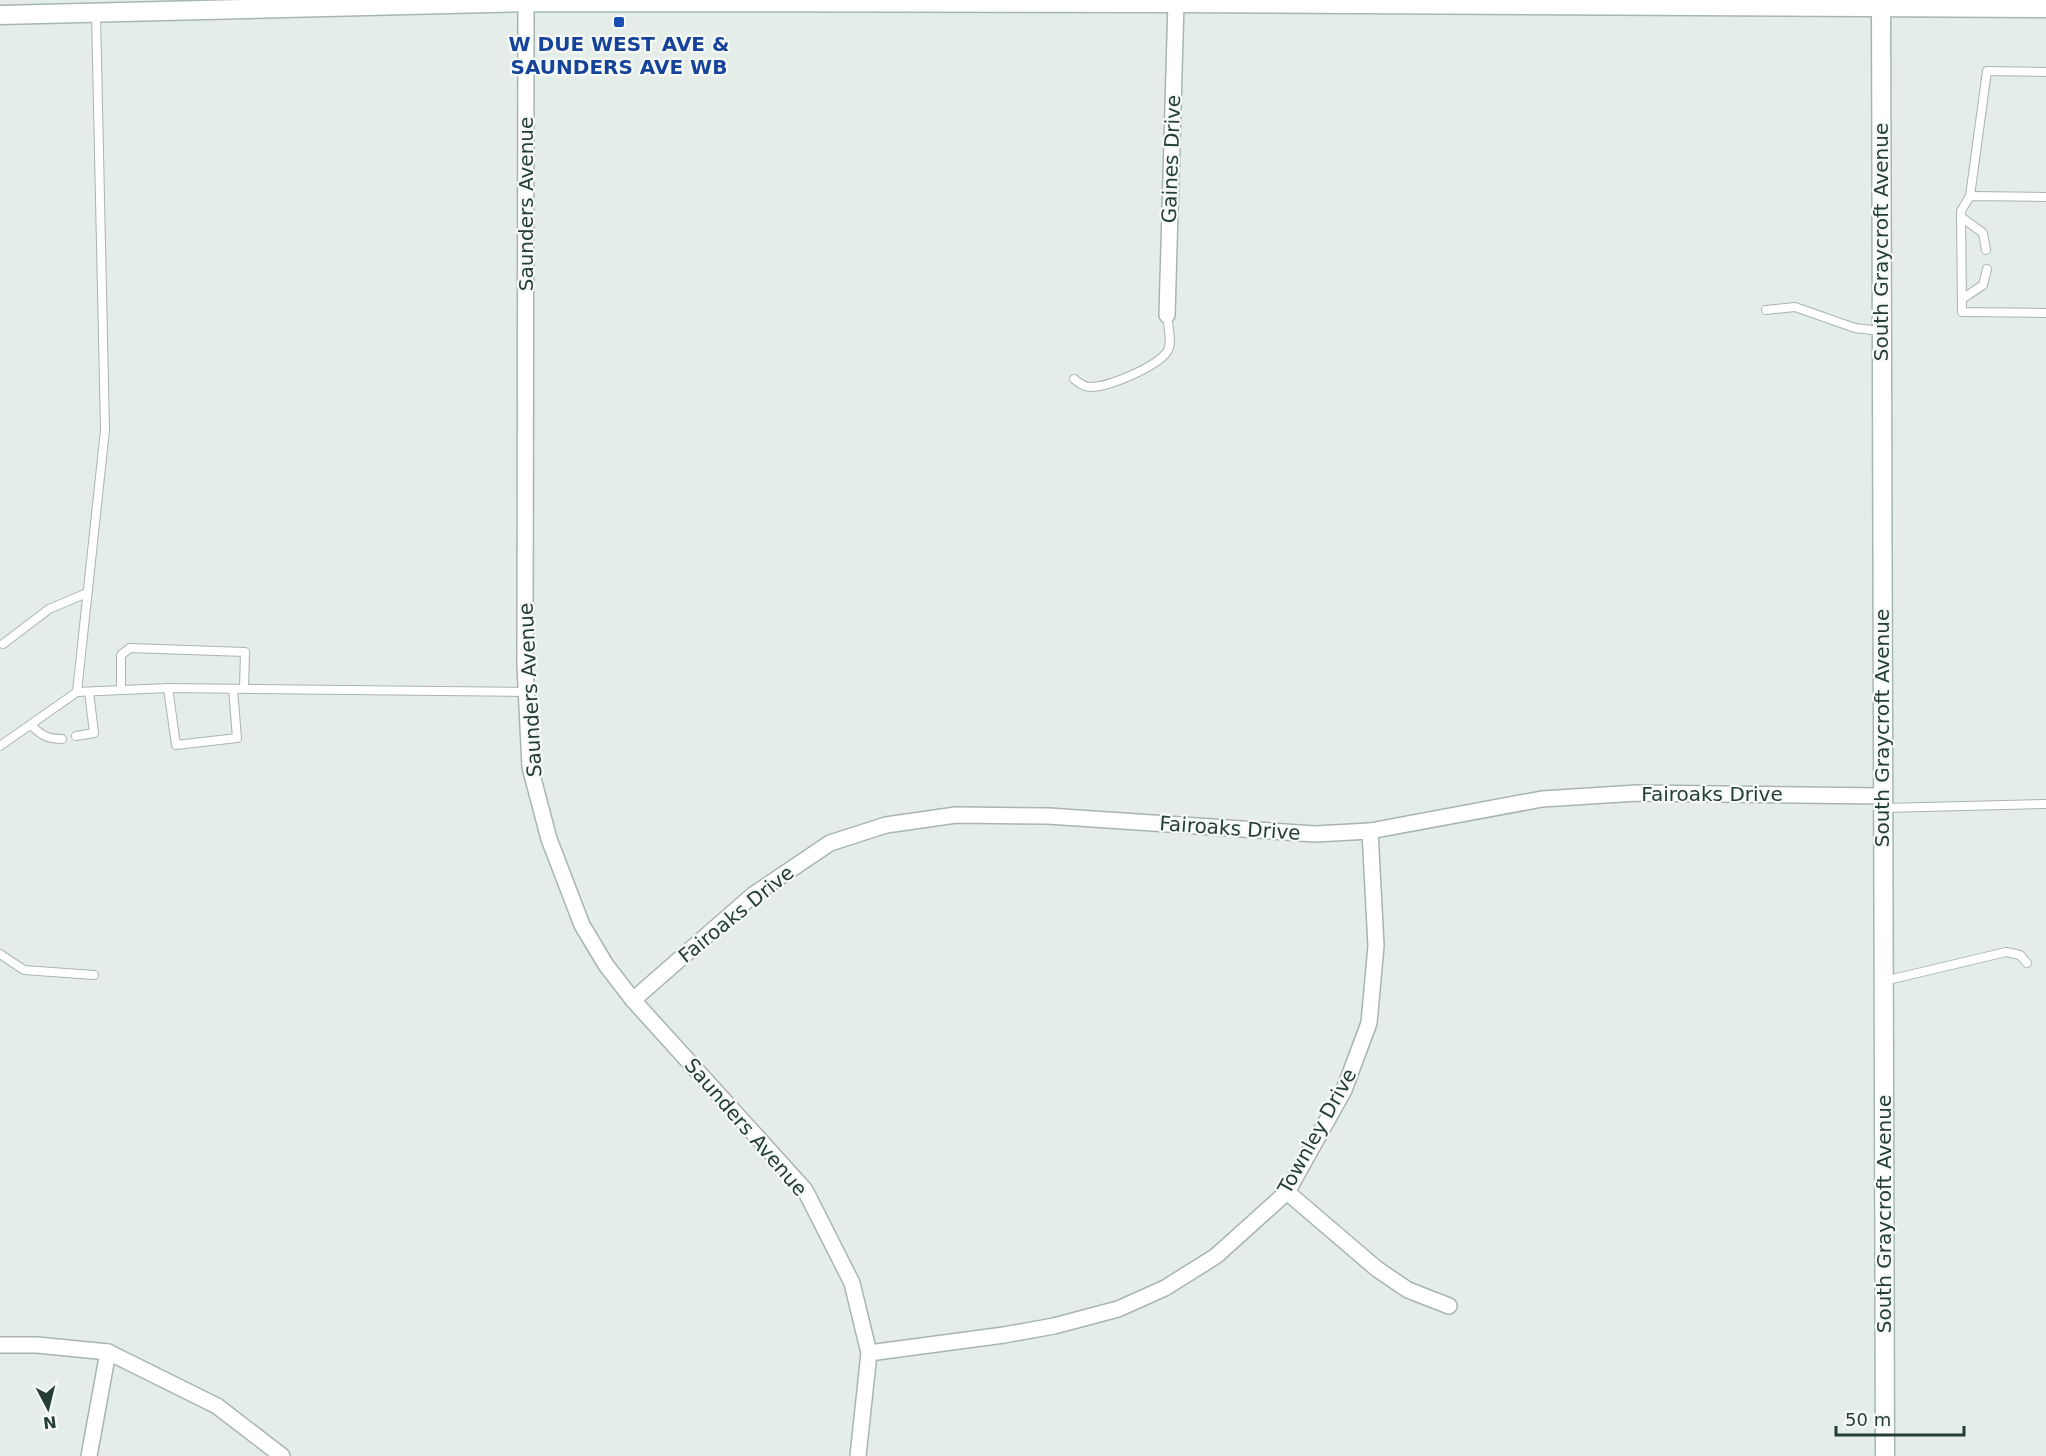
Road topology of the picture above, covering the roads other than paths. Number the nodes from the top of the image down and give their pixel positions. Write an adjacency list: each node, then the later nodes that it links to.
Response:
1 (526, 1): 2 (main road); 11 (main road); 33 (street, Saunders Avenue)
2 (674, 1): 3 (main road)
3 (890, 1): 4 (main road)
4 (1049, 1): 6 (main road)
5 (1377, 2): 6 (main road); 7 (main road)
6 (1176, 3): 22 (street, Gaines Drive)
7 (1881, 3): 8 (main road); 23 (main road, South Graycroft Avenue)
8 (1978, 4): 9 (main road)
9 (2026, 4): 10 (main road)
10 (2046, 8)
11 (96, 13): 12 (main road); 25 (lane)
12 (0, 15)
13 (2046, 72): 14 (lane)
14 (1970, 196): 15 (lane); 16 (lane)
15 (2046, 197)
16 (1961, 217): 17 (lane); 19 (lane)
17 (1986, 250)
18 (1987, 269): 19 (lane)
19 (1962, 299): 21 (lane)
20 (1766, 310): 23 (lane)
21 (2046, 313)
22 (1167, 315): 24 (lane)
23 (1881, 331): 38 (main road, South Graycroft Avenue)
24 (1074, 379)
25 (87, 593): 26 (lane); 31 (lane)
26 (3, 644)
27 (168, 688): 28 (lane); 28 (lane); 30 (lane)
28 (233, 688): 29 (lane)
29 (243, 688): 30 (lane); 33 (lane)
30 (121, 689): 32 (lane)
31 (77, 692): 32 (lane); 34 (lane)
32 (89, 692): 35 (lane)
33 (526, 692): 45 (street, Saunders Avenue)
34 (31, 725): 36 (lane); 37 (lane)
35 (76, 736)
36 (62, 739)
37 (0, 746)
38 (1882, 802): 39 (lane); 40 (street, Fairoaks Drive); 44 (main road, South Graycroft Avenue)
39 (2046, 804)
40 (1370, 831): 45 (street, Fairoaks Drive); 46 (street, Townley Drive)
41 (0, 954): 43 (lane)
42 (2027, 963): 44 (lane)
43 (94, 975)
44 (1883, 981): 54 (main road, South Graycroft Avenue)
45 (633, 1000): 50 (street, Saunders Avenue)
46 (1287, 1192): 47 (street); 50 (street, Townley Drive)
47 (1449, 1306)
48 (0, 1345): 49 (street)
49 (108, 1352): 51 (street); 52 (street)
50 (869, 1353): 53 (street, Saunders Avenue)
51 (89, 1456)
52 (282, 1456)
53 (858, 1456)
54 (1884, 1456)

